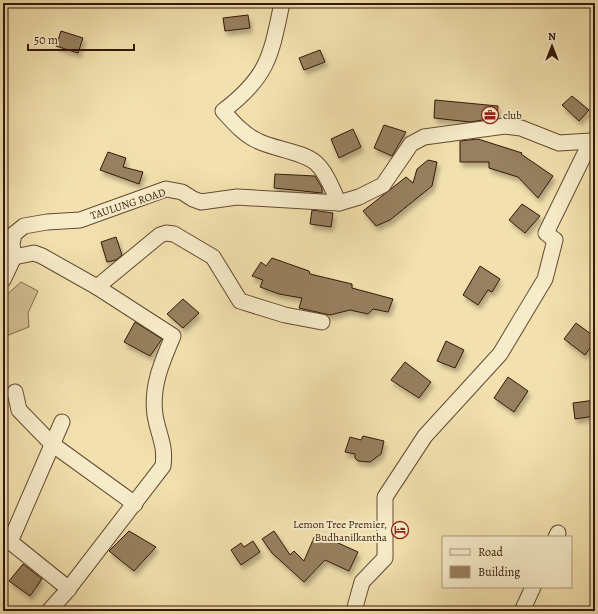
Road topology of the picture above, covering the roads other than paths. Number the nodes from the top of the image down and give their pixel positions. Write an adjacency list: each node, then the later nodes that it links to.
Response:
1 (282, 3): 3 (street)
2 (593, 140): 3 (street); 16 (street)
3 (339, 203): 4 (street, TAULUNG ROAD)
4 (14, 257): 5 (street, TAULUNG ROAD); 6 (street)
5 (3, 280)
6 (97, 287): 7 (street); 11 (street)
7 (322, 322)
8 (15, 392): 10 (street)
9 (62, 422): 10 (street)
10 (52, 444): 11 (street); 12 (street)
11 (135, 504): 14 (street)
12 (6, 539): 14 (street)
13 (533, 588): 17 (street)
14 (68, 589): 15 (street)
15 (49, 611)
16 (354, 611)
17 (522, 611)

